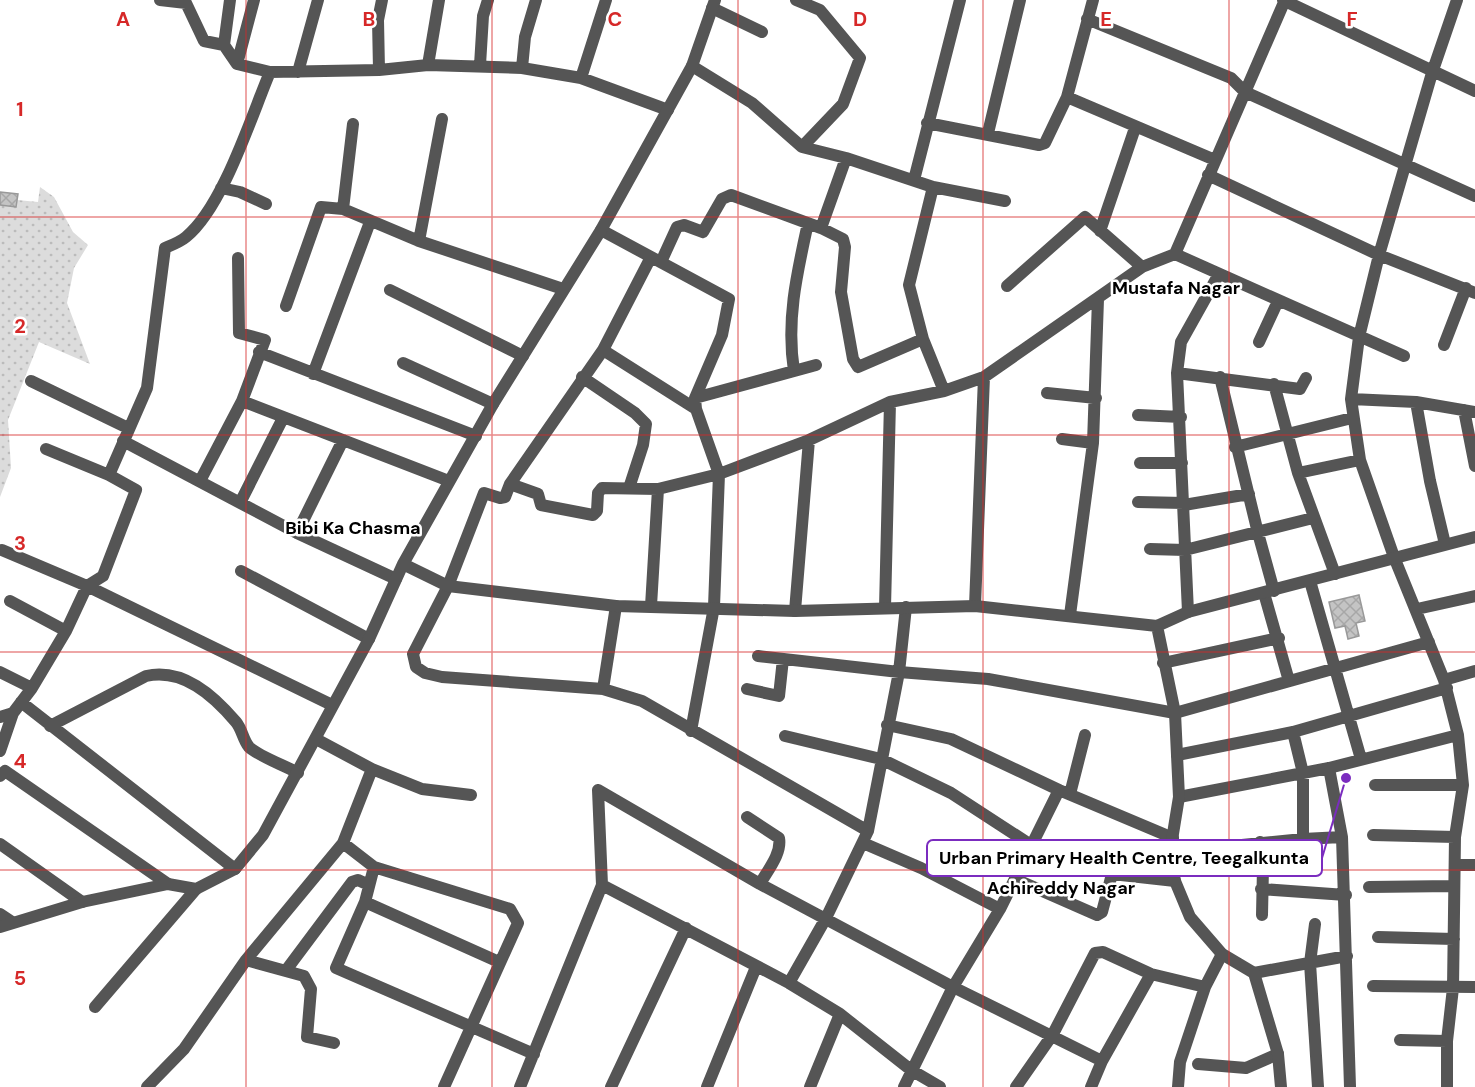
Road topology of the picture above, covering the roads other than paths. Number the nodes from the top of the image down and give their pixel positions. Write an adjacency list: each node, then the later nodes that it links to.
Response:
1 (160, 0): 19 (street)
2 (230, 0): 19 (street)
3 (254, 0): 20 (street)
4 (318, 0): 27 (street)
5 (382, 0): 25 (street)
6 (439, 0): 21 (street)
7 (488, 0): 22 (street)
8 (536, 0): 24 (street)
9 (606, 0): 29 (street)
10 (796, 0): 39 (street)
11 (960, 0): 35 (street)
12 (1020, 0): 38 (street)
13 (1093, 0): 17 (street)
14 (1284, 0): 28 (street); 31 (street)
15 (1457, 0): 28 (street)
16 (713, 4): 18 (street); 23 (street)
17 (1087, 19): 31 (street); 32 (street)
18 (762, 32)
19 (224, 45): 20 (street)
20 (237, 64): 26 (street)
21 (428, 66): 22 (street); 25 (street)
22 (480, 66): 24 (street)
23 (692, 66): 33 (street); 39 (street)
24 (522, 68): 29 (street)
25 (379, 70): 27 (street)
26 (270, 72): 27 (street); 45 (street)
27 (298, 72)
28 (1432, 72): 30 (street); 42 (street)
29 (581, 78): 33 (street)
30 (1475, 91)
31 (1245, 92): 41 (street); 42 (street)
32 (1067, 97): 37 (street); 38 (street)
33 (668, 110): 54 (street)
34 (442, 119): 56 (street)
35 (927, 123): 38 (street); 44 (street)
36 (353, 124): 50 (street)
37 (1135, 128): 41 (street); 55 (street)
38 (988, 133)
39 (802, 147): 40 (street)
40 (846, 158): 44 (street); 53 (street)
41 (1215, 160): 43 (street)
42 (1407, 163): 47 (street); 58 (street)
43 (1208, 175): 57 (street); 58 (street)
44 (914, 180): 46 (street)
45 (221, 188): 49 (street); 103 (street)
46 (933, 188): 48 (street); 71 (street)
47 (1475, 196)
48 (1005, 201)
49 (266, 204)
50 (343, 209): 51 (street); 69 (street)
51 (370, 222): 56 (street); 82 (street)
52 (808, 223): 53 (street); 60 (street); 80 (street)
53 (821, 228): 71 (street)
54 (601, 230): 60 (street); 64 (street)
55 (1100, 231): 61 (street); 63 (street)
56 (419, 241): 64 (street)
57 (1174, 254): 61 (street); 62 (street)
58 (1379, 255): 66 (street); 70 (street)
59 (238, 258): 75 (street)
60 (656, 260): 74 (street); 97 (street)
61 (1142, 267): 67 (street)
62 (1219, 274): 68 (street); 81 (street)
63 (1007, 286)
64 (563, 289): 76 (street)
65 (390, 290): 76 (street)
66 (1471, 290): 73 (street)
67 (1098, 299): 84 (street); 91 (street)
68 (1278, 301): 70 (street); 72 (street)
69 (286, 306)
70 (1359, 337): 77 (street); 92 (street)
71 (923, 339): 89 (street)
72 (1259, 342)
73 (1444, 345)
74 (603, 350): 83 (street); 97 (street)
75 (259, 352): 82 (street); 93 (street)
76 (523, 356): 96 (street)
77 (1404, 356)
78 (403, 363): 96 (street)
79 (816, 365): 80 (street)
80 (794, 370): 97 (street)
81 (1178, 373): 85 (street); 100 (street)
82 (313, 374): 105 (street)
83 (582, 377): 122 (street); 123 (street)
84 (984, 377): 89 (street); 150 (street)
85 (1220, 377): 88 (street); 111 (street)
86 (1306, 378): 88 (street)
87 (31, 381): 103 (street)
88 (1274, 384): 104 (street)
89 (944, 391): 94 (street)
90 (1047, 393): 91 (street)
91 (1096, 398): 110 (street)
92 (1351, 399): 95 (street); 102 (street)
93 (242, 401): 101 (street); 120 (street)
94 (890, 402): 108 (street); 153 (street)
95 (1416, 402): 98 (street); 133 (street)
96 (493, 404): 105 (street)
97 (696, 404): 118 (street)
98 (1470, 411): 116 (street)
99 (1138, 415): 100 (street)
100 (1181, 417): 115 (street)
101 (283, 418): 107 (street); 126 (street)
102 (1352, 418): 104 (street); 113 (street)
103 (128, 429): 109 (street)
104 (1286, 434): 111 (street); 117 (street)
105 (476, 436): 121 (street)
106 (1062, 439): 110 (street)
107 (343, 440): 121 (street); 130 (street)
108 (809, 440): 118 (street); 155 (street)
109 (123, 441): 119 (street); 120 (street)
110 (1093, 443): 157 (street)
111 (1236, 447): 125 (street)
112 (46, 449): 119 (street)
113 (1360, 460): 117 (street); 137 (street)
114 (1140, 463): 115 (street)
115 (1182, 463): 128 (street)
116 (1475, 466)
117 (1298, 473): 129 (street)
118 (719, 474): 124 (street); 151 (street)
119 (109, 475): 143 (street)
120 (200, 481): 126 (street)
121 (449, 481): 138 (street)
122 (510, 484): 123 (street); 144 (street)
123 (629, 488): 124 (street)
124 (658, 489): 149 (street)
125 (1249, 494): 128 (street); 131 (street)
126 (241, 501): 130 (street)
127 (1138, 502): 128 (street)
128 (1184, 504): 136 (street)
129 (1313, 518): 131 (street); 140 (street)
130 (297, 533): 141 (street)
131 (1257, 533): 136 (street); 145 (street)
132 (1475, 537): 133 (street)
133 (1445, 544): 137 (street)
134 (1150, 549): 136 (street)
135 (2, 550): 143 (street)
136 (1185, 550): 156 (street)
137 (1394, 557): 140 (street); 154 (street)
138 (403, 564): 141 (street); 144 (street)
139 (241, 571): 161 (street)
140 (1335, 574): 142 (street)
141 (396, 579): 161 (street)
142 (1310, 581): 145 (street); 166 (street)
143 (87, 586): 159 (street); 176 (street)
144 (448, 586): 148 (street); 173 (street)
145 (1269, 592): 156 (street); 160 (street)
146 (1475, 596): 154 (street)
147 (10, 601): 159 (street)
148 (616, 606): 149 (street); 173 (street)
149 (651, 606): 151 (street)
150 (975, 606): 152 (street); 157 (street)
151 (714, 607): 155 (street); 183 (street)
152 (906, 607): 153 (street); 169 (street)
153 (885, 608): 155 (street)
154 (1417, 609): 162 (street)
155 (795, 611)
156 (1188, 612): 158 (street)
157 (1070, 615): 158 (street)
158 (1157, 626): 165 (street)
159 (66, 631): 172 (street)
160 (1279, 638): 165 (street); 170 (street)
161 (369, 639): 176 (street)
162 (1429, 642): 166 (street); 171 (street)
163 (758, 656): 164 (street)
164 (783, 659): 169 (street); 174 (street)
165 (1163, 663): 178 (street)
166 (1336, 670): 170 (street); 179 (street)
167 (1475, 671): 171 (street)
168 (0, 672): 172 (street)
169 (899, 672): 178 (street); 181 (street)
170 (1289, 681): 178 (street)
171 (1446, 684): 179 (street); 186 (street)
172 (32, 688): 175 (street)
173 (603, 689): 183 (street)
174 (747, 689)
175 (21, 702): 177 (street); 182 (street)
176 (332, 705): 188 (street)
177 (13, 713): 180 (street); 189 (street)
178 (1175, 713): 190 (street)
179 (1349, 715): 184 (street); 192 (street)
180 (0, 717)
181 (888, 725): 191 (street); 200 (street)
182 (50, 726): 196 (street); 218 (street)
183 (691, 731): 205 (street)
184 (1293, 732): 190 (street); 197 (street)
185 (1085, 735): 200 (street)
186 (1458, 735): 192 (street); 199 (street)
187 (785, 736): 191 (street)
188 (316, 739): 194 (street); 196 (street)
189 (0, 751)
190 (1177, 755): 202 (street)
191 (881, 759): 205 (street); 213 (street)
192 (1360, 759): 193 (street)
193 (1329, 768): 197 (street); 206 (street)
194 (372, 769): 201 (street); 210 (street)
195 (2, 770): 221 (street)
196 (298, 773): 218 (street)
197 (1303, 773): 202 (street); 209 (street)
198 (1375, 785): 199 (street)
199 (1463, 785): 207 (street)
200 (1064, 792): 208 (street); 213 (street)
201 (471, 795)
202 (1179, 797): 208 (street)
203 (747, 817): 222 (street)
204 (1372, 835): 207 (street)
205 (865, 837): 232 (street); 235 (street)
206 (1342, 837): 209 (street); 229 (street)
207 (1455, 837): 215 (street)
208 (1173, 838): 214 (street)
209 (1303, 839): 211 (street)
210 (342, 843): 217 (street); 243 (street)
211 (1260, 843): 214 (street); 228 (street)
212 (0, 844): 230 (street)
213 (1031, 845): 219 (street)
214 (1170, 852): 220 (street)
215 (1456, 865): 216 (street); 225 (street)
216 (1475, 865)
217 (374, 867): 223 (street); 244 (street)
218 (235, 868): 227 (street)
219 (1015, 879): 220 (street); 232 (street)
220 (1175, 881): 241 (street)
221 (168, 884): 227 (street); 230 (street)
222 (760, 884): 224 (street); 235 (street)
223 (369, 885): 231 (street); 247 (street)
224 (602, 885): 238 (street); 263 (street)
225 (1454, 886): 226 (street); 240 (street)
226 (1369, 887)
227 (195, 889): 256 (street)
228 (1261, 889): 229 (street); 234 (street)
229 (1346, 895): 242 (street)
230 (82, 902): 237 (street)
231 (365, 902): 244 (street); 258 (street)
232 (1000, 909): 252 (street)
233 (0, 914): 237 (street)
234 (1262, 915)
235 (826, 918): 250 (street); 252 (street)
236 (1315, 924): 245 (street)
237 (6, 925)
238 (686, 928): 246 (street); 271 (street)
239 (1378, 937): 240 (street)
240 (1454, 939): 255 (street)
241 (1222, 954): 248 (street); 253 (street)
242 (1347, 956): 245 (street); 281 (street)
243 (246, 960): 247 (street); 268 (street)
244 (498, 962): 258 (street)
245 (1310, 963): 248 (street); 280 (street)
246 (756, 967): 250 (street); 272 (street)
247 (287, 969): 262 (street)
248 (1254, 973): 264 (street)
249 (1151, 974): 253 (street); 259 (street); 265 (street)
250 (789, 983): 257 (street)
251 (1373, 986): 255 (street)
252 (953, 987): 259 (street); 267 (street)
253 (1205, 987): 278 (street)
254 (1475, 987): 255 (street)
255 (1453, 988): 261 (street)
256 (95, 1007)
257 (840, 1014): 267 (street); 273 (street)
258 (471, 1027): 263 (street); 269 (street)
259 (1053, 1034): 265 (street); 276 (street)
260 (1400, 1040): 261 (street)
261 (1447, 1041): 282 (street)
262 (334, 1043)
263 (534, 1054): 270 (street)
264 (1278, 1054): 266 (street); 279 (street)
265 (1102, 1061): 277 (street)
266 (1198, 1064)
267 (911, 1070): 274 (street); 275 (street)
268 (147, 1087)
269 (444, 1087)
270 (520, 1087)
271 (611, 1087)
272 (707, 1087)
273 (810, 1087)
274 (904, 1087)
275 (940, 1087)
276 (1016, 1087)
277 (1091, 1087)
278 (1178, 1087)
279 (1281, 1087)
280 (1318, 1087)
281 (1350, 1087)
282 (1447, 1087)

